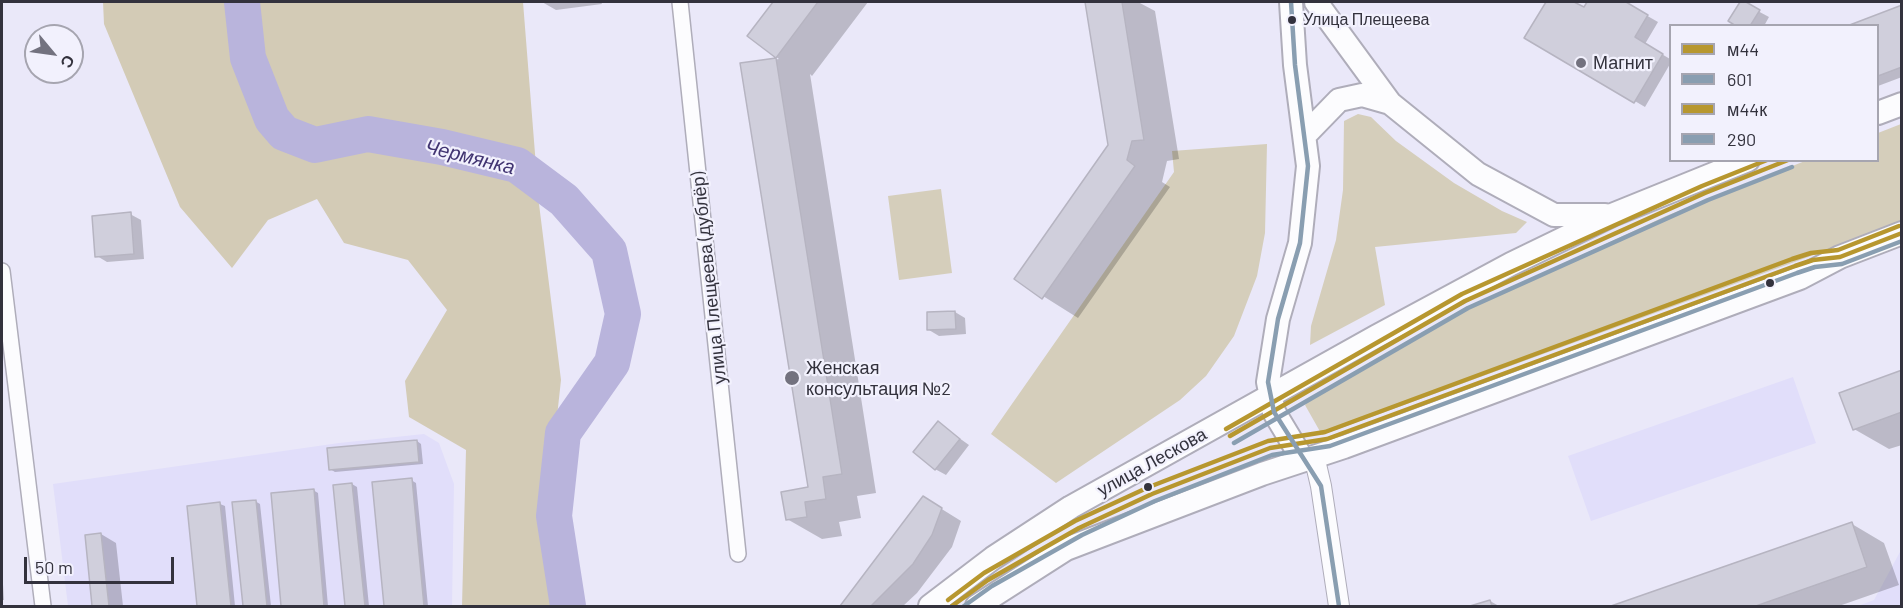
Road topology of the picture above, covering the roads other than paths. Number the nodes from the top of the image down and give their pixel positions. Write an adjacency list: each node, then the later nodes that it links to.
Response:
1 (680, 2): 14 (street, улица Плещеева (дублёр))
2 (1292, 2): 7 (main road)
3 (1316, 2): 4 (main road)
4 (1390, 103): 7 (main road); 9 (main road)
5 (1902, 104): 6 (main road)
6 (1879, 112)
7 (1305, 135): 12 (main road)
8 (1743, 162): 9 (main road, улица Лескова)
9 (1612, 215): 12 (main road, улица Лескова)
10 (1902, 233): 13 (main road)
11 (2, 272): 15 (street)
12 (1270, 396): 13 (main road); 16 (main road, улица Лескова)
13 (1308, 458): 17 (main road); 18 (street)
14 (738, 554)
15 (43, 606)
16 (930, 606)
17 (977, 606)
18 (1339, 606)

